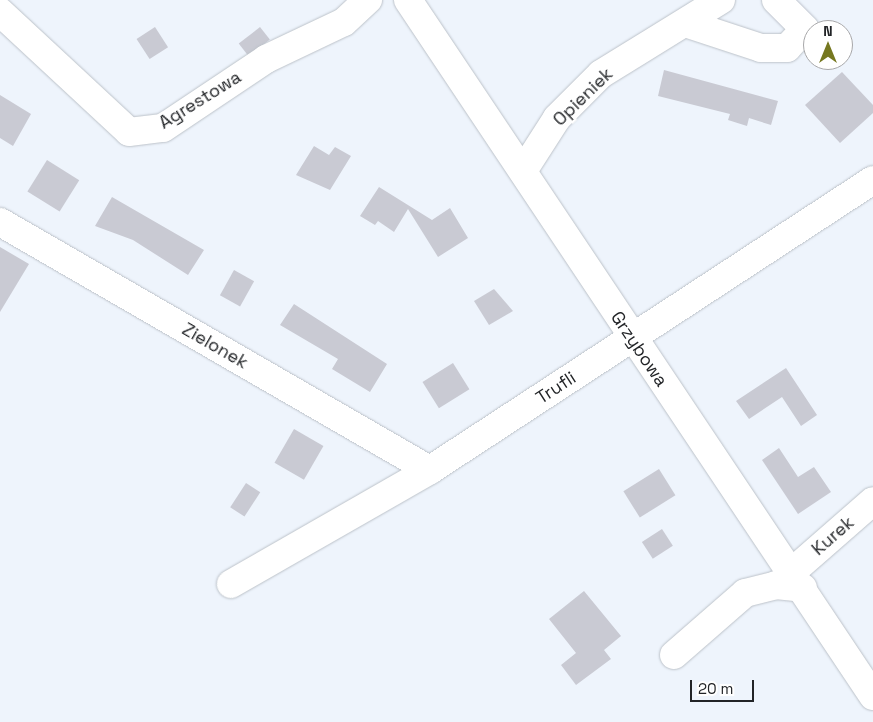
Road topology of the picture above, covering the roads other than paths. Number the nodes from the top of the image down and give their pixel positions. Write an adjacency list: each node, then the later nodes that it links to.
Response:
1 (368, 0): 5 (street, Agrestowa)
2 (408, 0): 7 (street, Grzybowa)
3 (721, 0): 6 (street, Opieniek)
4 (776, 0): 6 (street)
5 (0, 12)
6 (685, 23): 7 (street, Opieniek)
7 (523, 171): 10 (street, Grzybowa)
8 (873, 180): 10 (street, Trufli)
9 (0, 222): 11 (street, Zielonek)
10 (632, 339): 11 (street, Trufli); 13 (street, Grzybowa)
11 (430, 470): 15 (street, Trufli)
12 (873, 501): 14 (street, Kurek)
13 (768, 535): 14 (street, Grzybowa); 16 (street)
14 (798, 579): 16 (street); 18 (street, Grzybowa)
15 (231, 584)
16 (745, 593): 17 (street)
17 (674, 655)
18 (873, 696)

